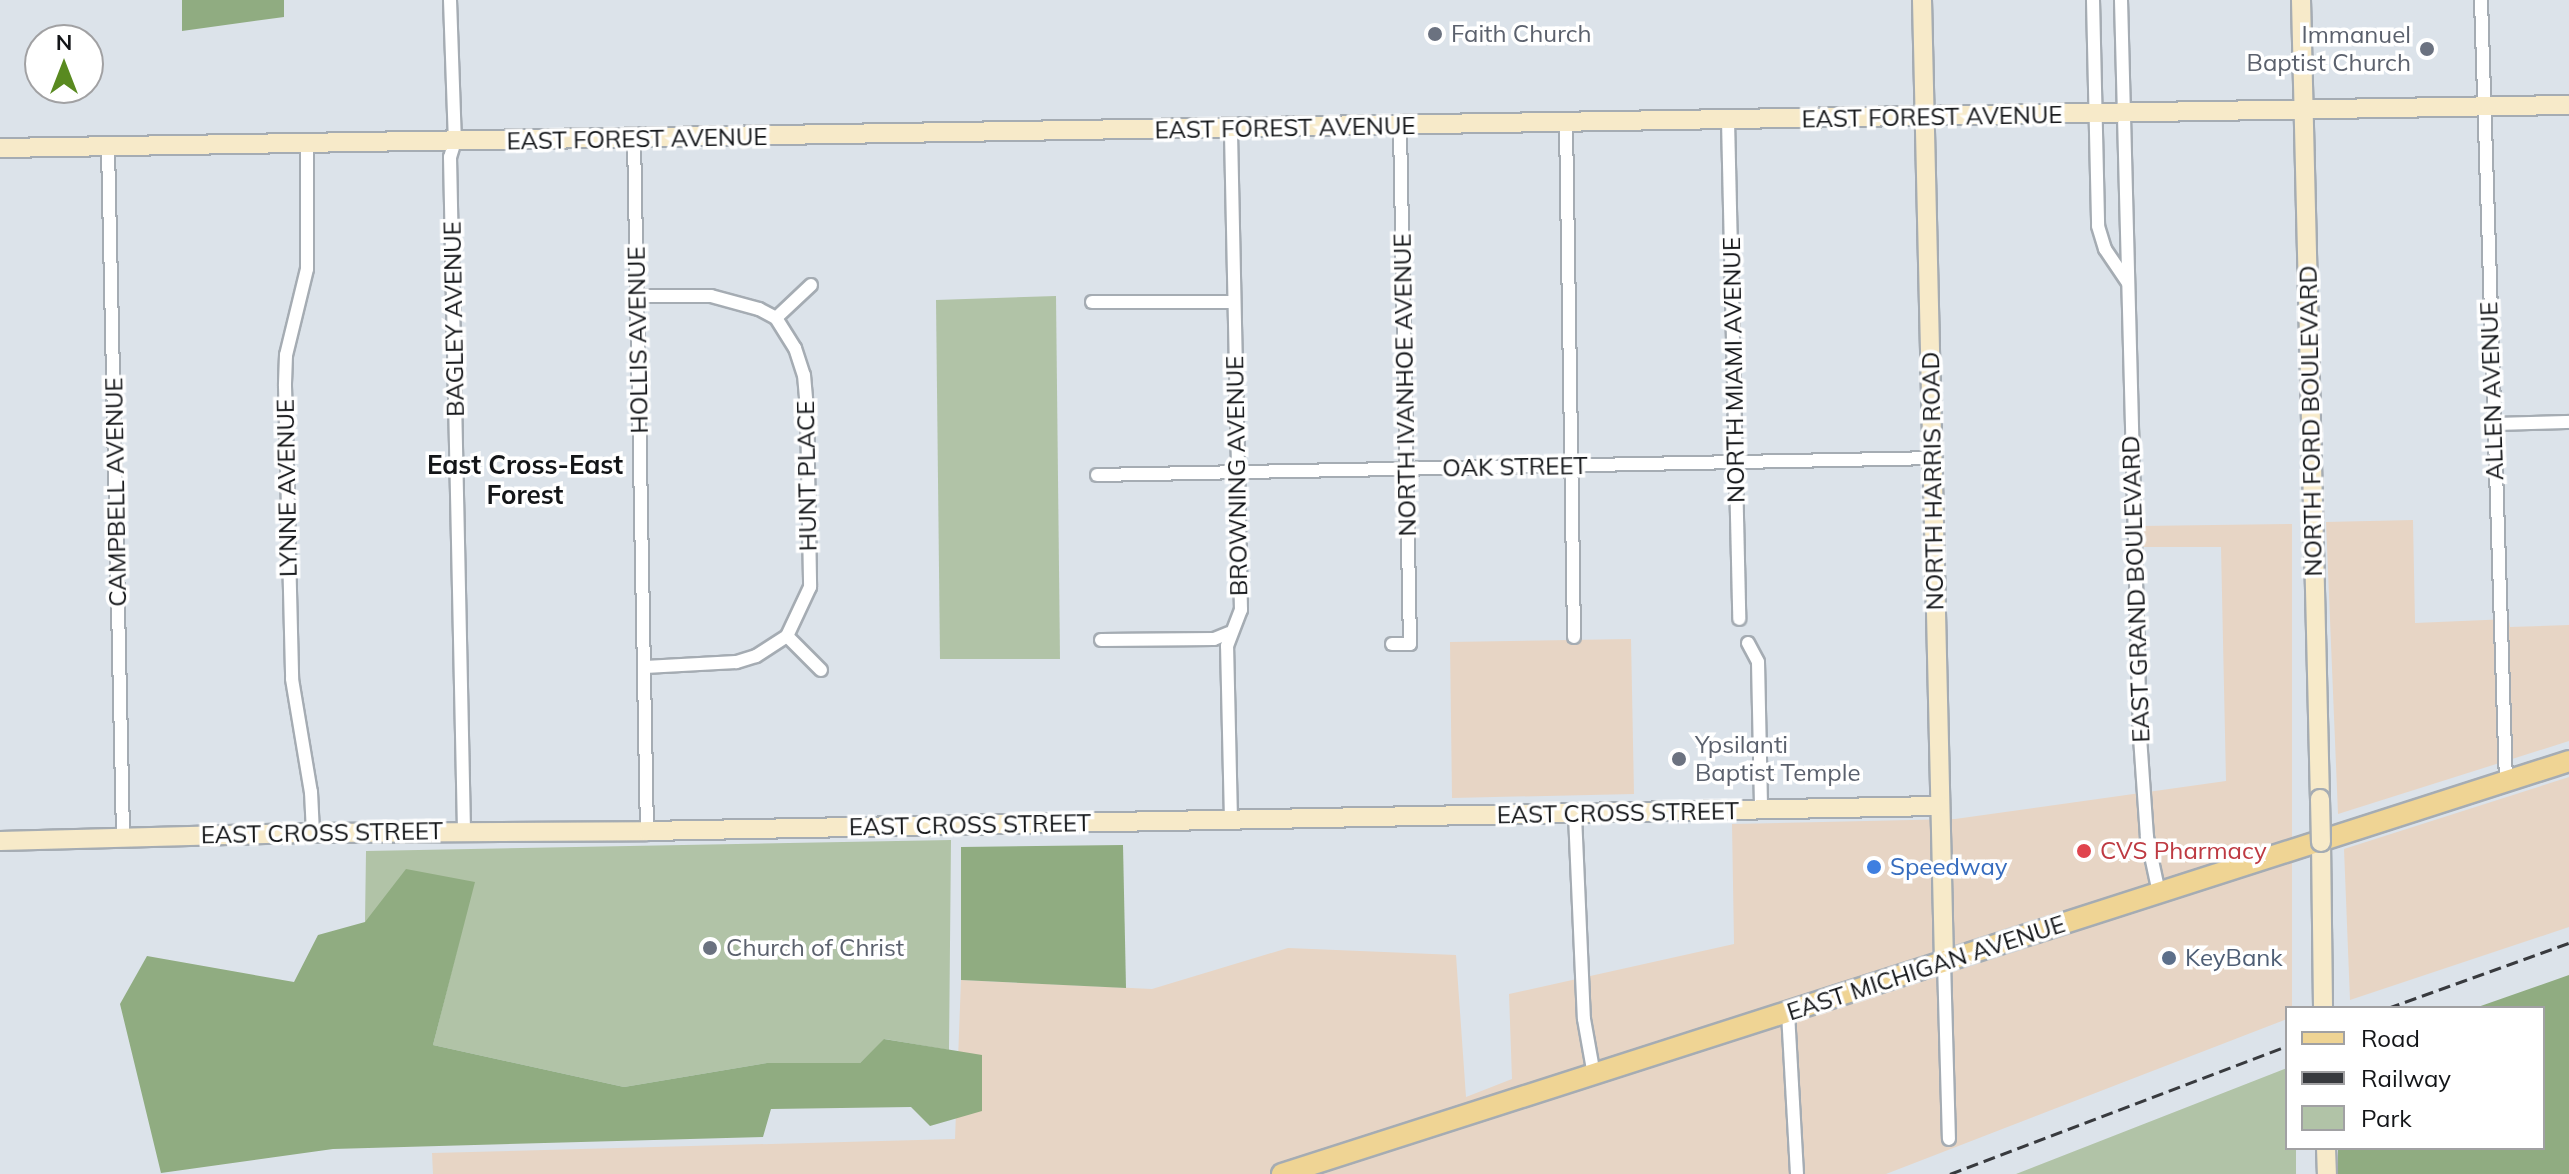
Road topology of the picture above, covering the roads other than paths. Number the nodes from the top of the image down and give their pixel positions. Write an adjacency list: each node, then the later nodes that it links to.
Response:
1 (450, 0): 18 (street, BAGLEY AVENUE)
2 (1922, 0): 12 (street, NORTH HARRIS ROAD)
3 (2093, 0): 11 (street)
4 (2121, 0): 10 (street, EAST GRAND BOULEVARD)
5 (2301, 0): 9 (street, NORTH FORD BOULEVARD)
6 (2481, 0): 8 (street, ALLEN AVENUE)
7 (2569, 105): 8 (street, EAST FOREST AVENUE)
8 (2484, 107): 9 (street, EAST FOREST AVENUE); 29 (street, ALLEN AVENUE)
9 (2303, 109): 10 (street, EAST FOREST AVENUE); 58 (street, NORTH FORD BOULEVARD, bridge)
10 (2124, 114): 11 (street, EAST FOREST AVENUE); 22 (street, EAST GRAND BOULEVARD)
11 (2094, 115): 12 (street, EAST FOREST AVENUE); 22 (street)
12 (1925, 117): 13 (street, EAST FOREST AVENUE); 30 (street, NORTH HARRIS ROAD)
13 (1728, 120): 14 (street, EAST FOREST AVENUE); 31 (street, NORTH MIAMI AVENUE)
14 (1566, 122): 15 (street, EAST FOREST AVENUE); 32 (street)
15 (1400, 126): 16 (street, EAST FOREST AVENUE); 33 (street, NORTH IVANHOE AVENUE)
16 (1231, 130): 17 (street, EAST FOREST AVENUE); 26 (street, BROWNING AVENUE)
17 (634, 137): 18 (street, EAST FOREST AVENUE); 24 (street, HOLLIS AVENUE)
18 (455, 141): 19 (street, EAST FOREST AVENUE); 51 (street, BAGLEY AVENUE)
19 (307, 144): 20 (street, EAST FOREST AVENUE); 53 (street, LYNNE AVENUE)
20 (108, 147): 21 (street, EAST FOREST AVENUE); 54 (street, CAMPBELL AVENUE)
21 (0, 148)
22 (2128, 283): 56 (street, EAST GRAND BOULEVARD)
23 (811, 285): 27 (street)
24 (637, 296): 27 (street); 43 (street, HOLLIS AVENUE)
25 (1092, 302): 26 (street)
26 (1233, 302): 34 (street, BROWNING AVENUE)
27 (776, 318): 38 (street, HUNT PLACE)
28 (2569, 422): 29 (street)
29 (2493, 424): 46 (street, ALLEN AVENUE)
30 (1933, 458): 31 (street, OAK STREET); 47 (street, NORTH HARRIS ROAD)
31 (1736, 463): 32 (street, OAK STREET); 36 (street, NORTH MIAMI AVENUE)
32 (1573, 466): 33 (street, OAK STREET); 39 (street)
33 (1407, 469): 34 (street, OAK STREET); 42 (street, NORTH IVANHOE AVENUE)
34 (1238, 472): 35 (street, OAK STREET); 37 (street, BROWNING AVENUE)
35 (1097, 475)
36 (1739, 619)
37 (1229, 633): 40 (street); 50 (street, BROWNING AVENUE)
38 (787, 636): 43 (street); 44 (street)
39 (1574, 637)
40 (1101, 640)
41 (1748, 643): 48 (street)
42 (1392, 644)
43 (645, 667): 52 (street, HOLLIS AVENUE)
44 (821, 670)
45 (2569, 761): 46 (main road, EAST MICHIGAN AVENUE)
46 (2506, 781): 56 (main road, EAST MICHIGAN AVENUE)
47 (1940, 806): 48 (street, EAST CROSS STREET); 57 (street, NORTH HARRIS ROAD)
48 (1761, 810): 49 (street, EAST CROSS STREET)
49 (1575, 815): 50 (street, EAST CROSS STREET); 60 (street)
50 (1231, 820): 52 (street, EAST CROSS STREET)
51 (464, 831): 52 (street, EAST CROSS STREET); 53 (street, EAST CROSS STREET)
52 (647, 831)
53 (313, 833): 54 (street, EAST CROSS STREET)
54 (123, 837): 55 (street, EAST CROSS STREET)
55 (0, 841)
56 (2159, 893): 57 (main road, EAST MICHIGAN AVENUE)
57 (1944, 962): 59 (main road, EAST MICHIGAN AVENUE); 61 (street)
58 (2323, 1006)
59 (1788, 1013): 60 (main road, EAST MICHIGAN AVENUE); 64 (street)
60 (1594, 1075): 63 (main road, EAST MICHIGAN AVENUE)
61 (1949, 1139)
62 (2326, 1150): 65 (street)
63 (1282, 1174)
64 (1797, 1174)
65 (2327, 1174)

